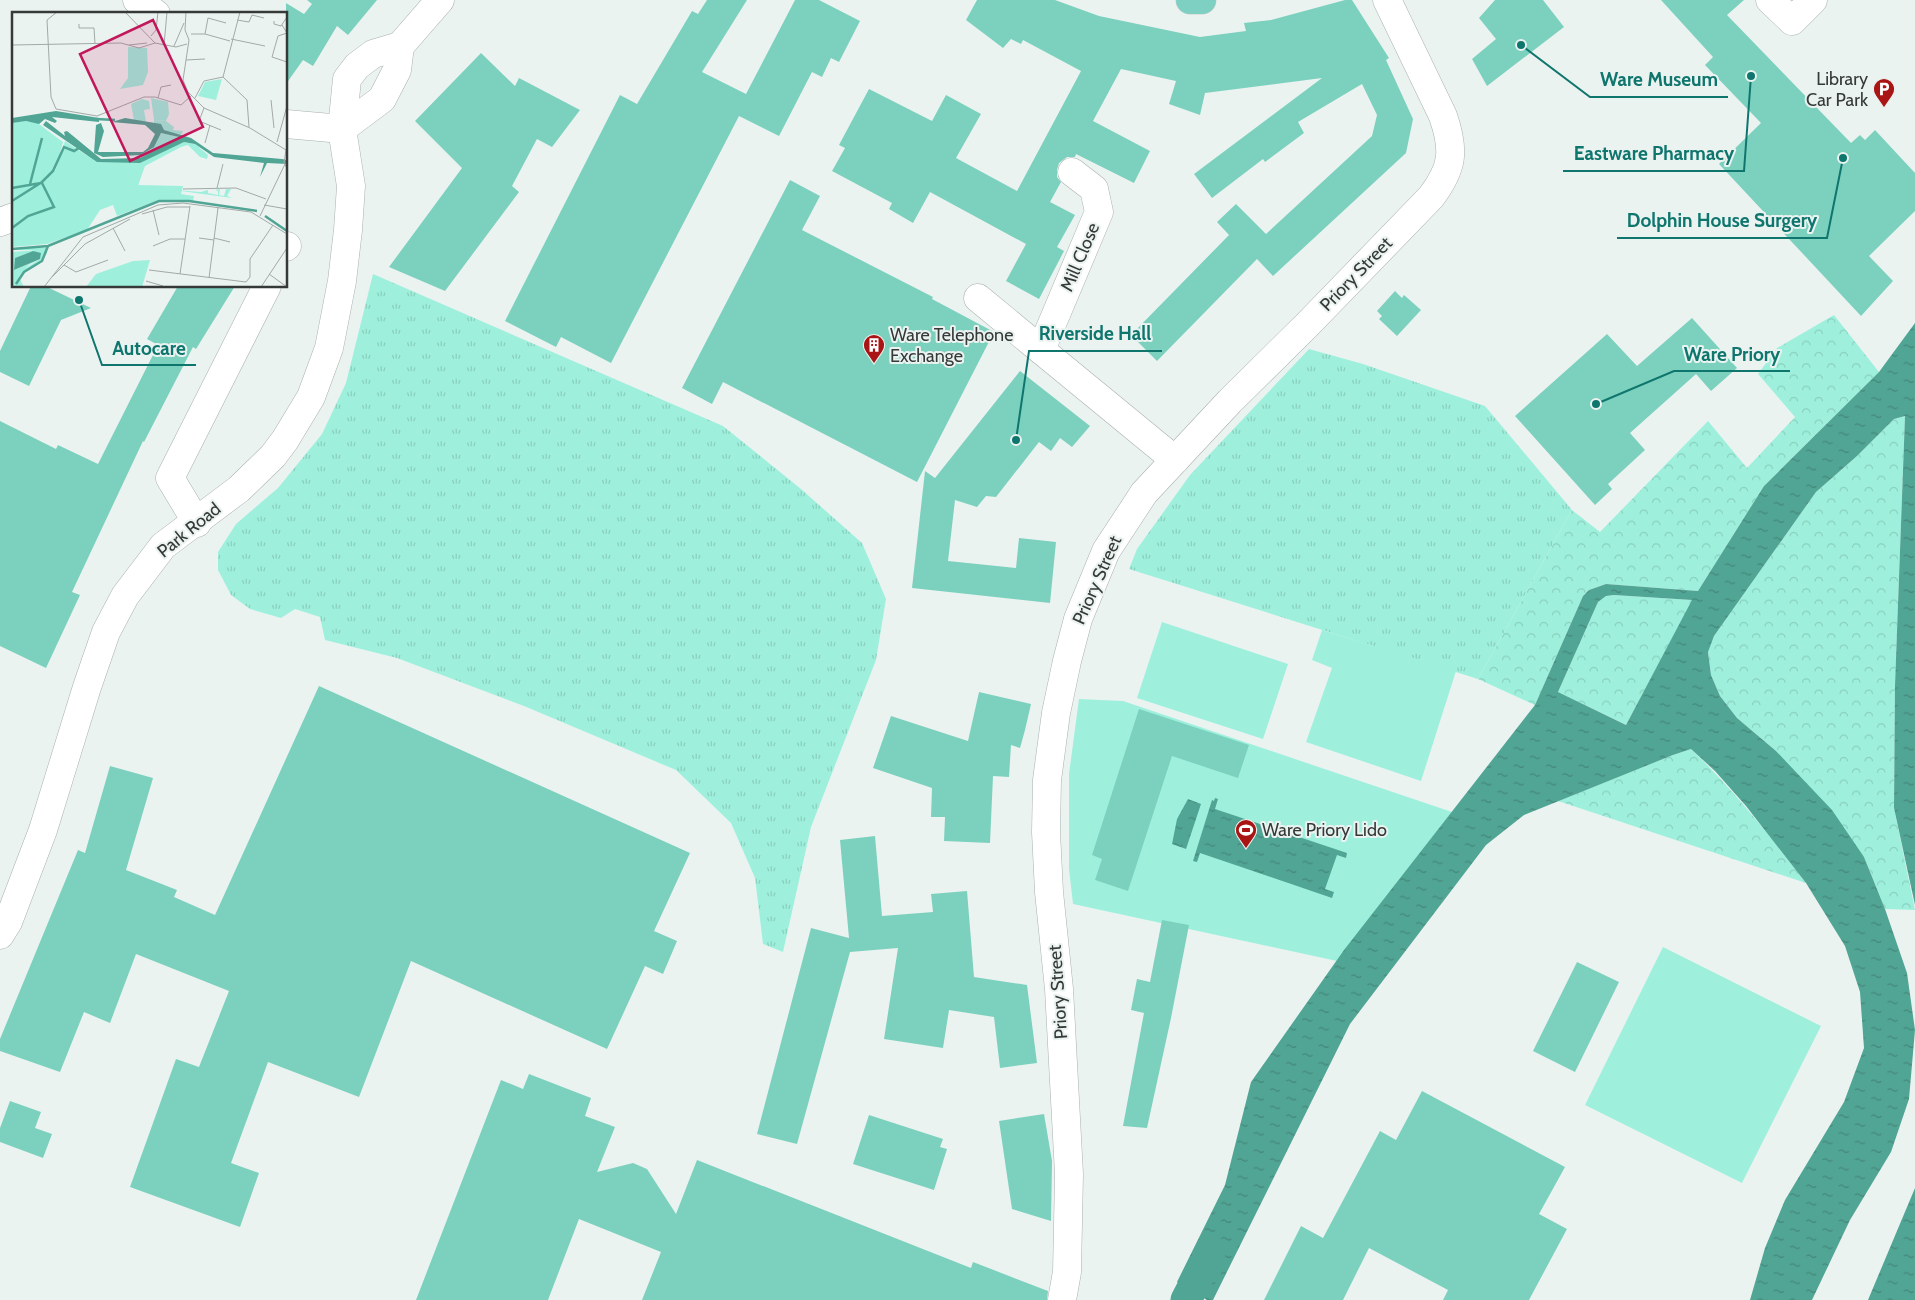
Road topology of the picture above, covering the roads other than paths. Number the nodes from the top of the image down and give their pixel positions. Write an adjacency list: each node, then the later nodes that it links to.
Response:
1 (137, 0): 8 (street)
2 (1190, 0): 3 (main road)
3 (1202, 0)
4 (1387, 0): 18 (street, Priory Street)
5 (1770, 0): 6 (street)
6 (1813, 0)
7 (434, 2): 9 (street)
8 (153, 12)
9 (400, 46): 11 (street); 11 (street, Park Road)
10 (288, 124): 11 (street)
11 (342, 129): 19 (street, Park Road)
12 (1072, 172): 17 (street, Mill Close)
13 (12, 218): 14 (street)
14 (0, 222)
15 (266, 288): 19 (street)
16 (978, 298): 17 (street)
17 (1041, 350): 18 (street)
18 (1175, 460): 21 (street, Priory Street)
19 (197, 523): 20 (street, Park Road)
20 (0, 936)
21 (1062, 1300)

